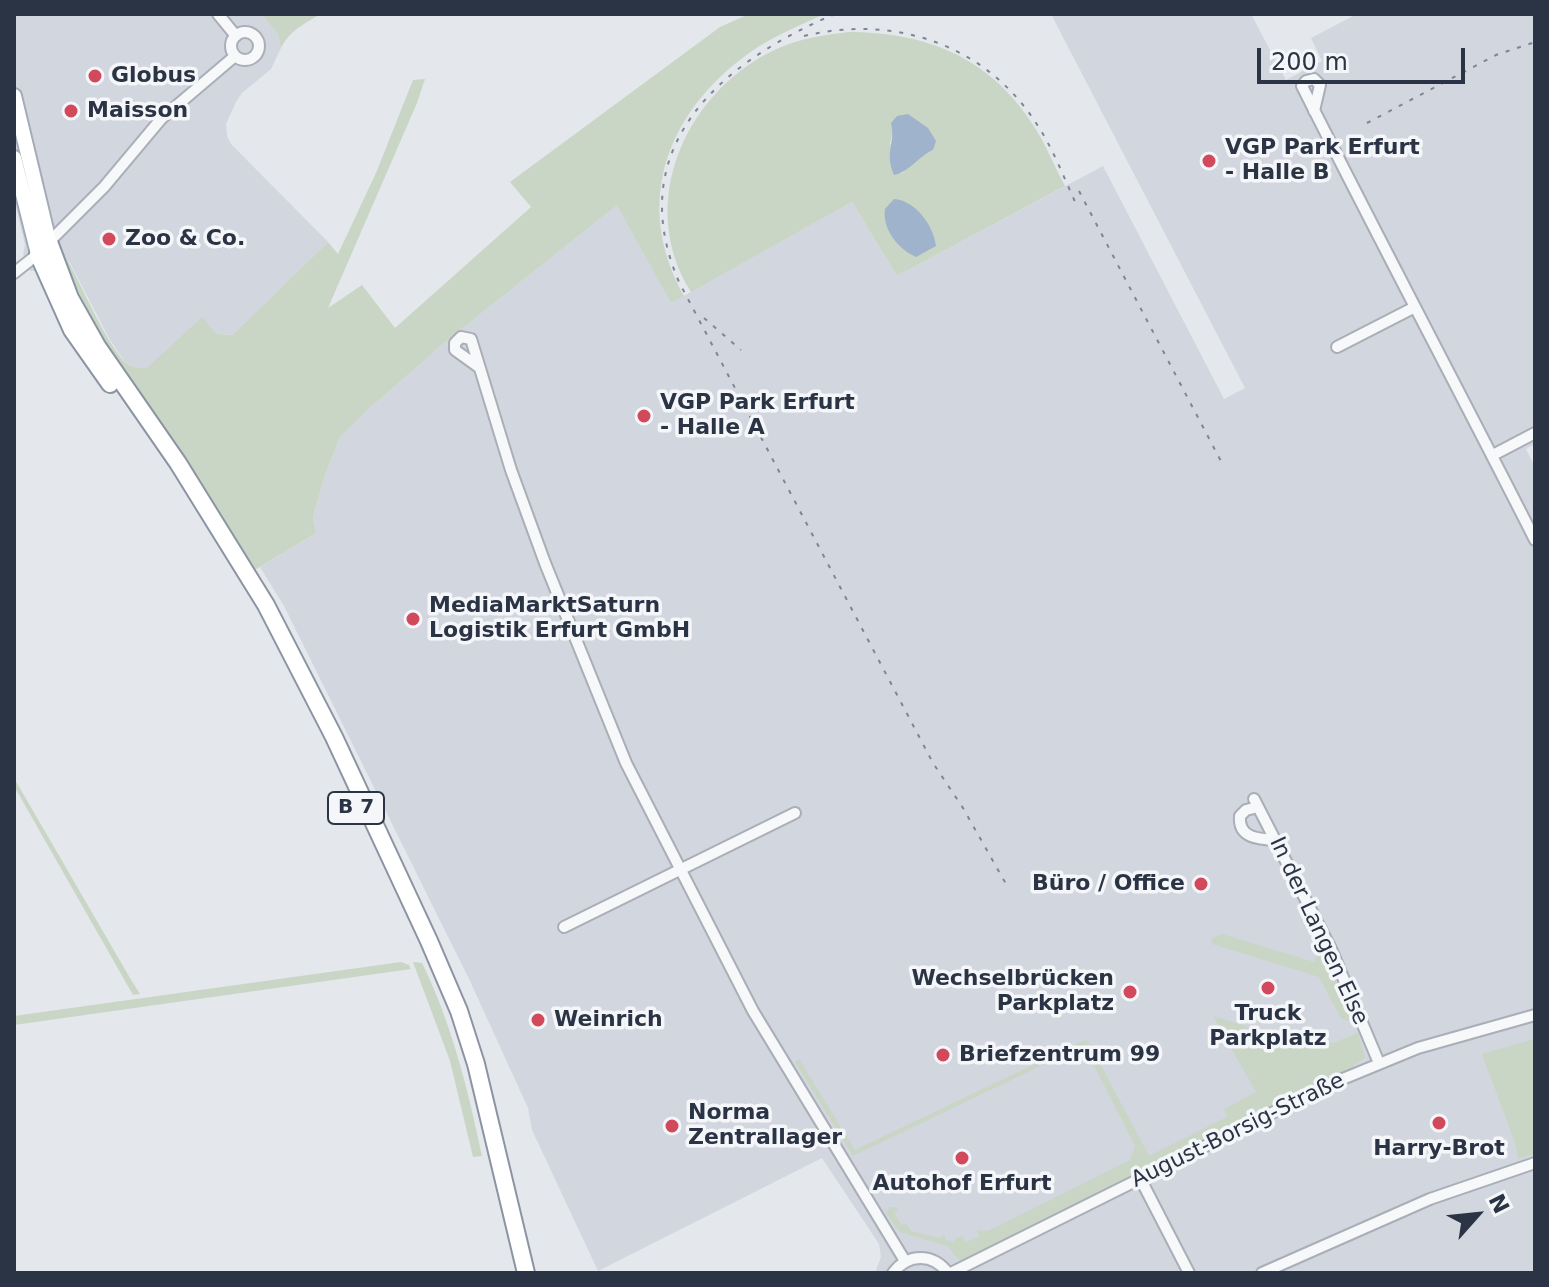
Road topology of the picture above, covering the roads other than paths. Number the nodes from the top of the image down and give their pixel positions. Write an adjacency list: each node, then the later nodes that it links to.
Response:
1 (218, 14): 2 (street)
2 (236, 36): 3 (street); 3 (street)
3 (235, 56): 7 (street)
4 (14, 96): 7 (main road, B 7)
5 (1314, 111): 9 (street)
6 (14, 158): 7 (main road, B 7)
7 (43, 248): 8 (street); 12 (highway, B 7)
8 (14, 273)
9 (1415, 307): 10 (street); 14 (street)
10 (1337, 347)
11 (480, 368): 18 (street)
12 (116, 383): 24 (highway, B 7); 26 (highway, B 7)
13 (1535, 433): 14 (street)
14 (1493, 455): 15 (street)
15 (1535, 540)
16 (795, 813): 18 (street)
17 (1275, 840): 17 (street, In der Langen Else); 21 (street, In der Langen Else)
18 (679, 870): 19 (street); 25 (street)
19 (564, 927)
20 (1535, 1015): 21 (street, August-Borsig-Straße)
21 (1379, 1063): 23 (street, August-Borsig-Straße)
22 (1535, 1163): 32 (street)
23 (1140, 1178): 30 (street, August-Borsig-Straße); 31 (street)
24 (506, 1192): 27 (highway, B 7); 28 (highway, B 7)
25 (905, 1261): 29 (street); 30 (street, August-Borsig-Straße)
26 (515, 1273)
27 (526, 1273)
28 (534, 1273)
29 (893, 1273)
30 (949, 1273)
31 (1189, 1273)
32 (1262, 1273)

